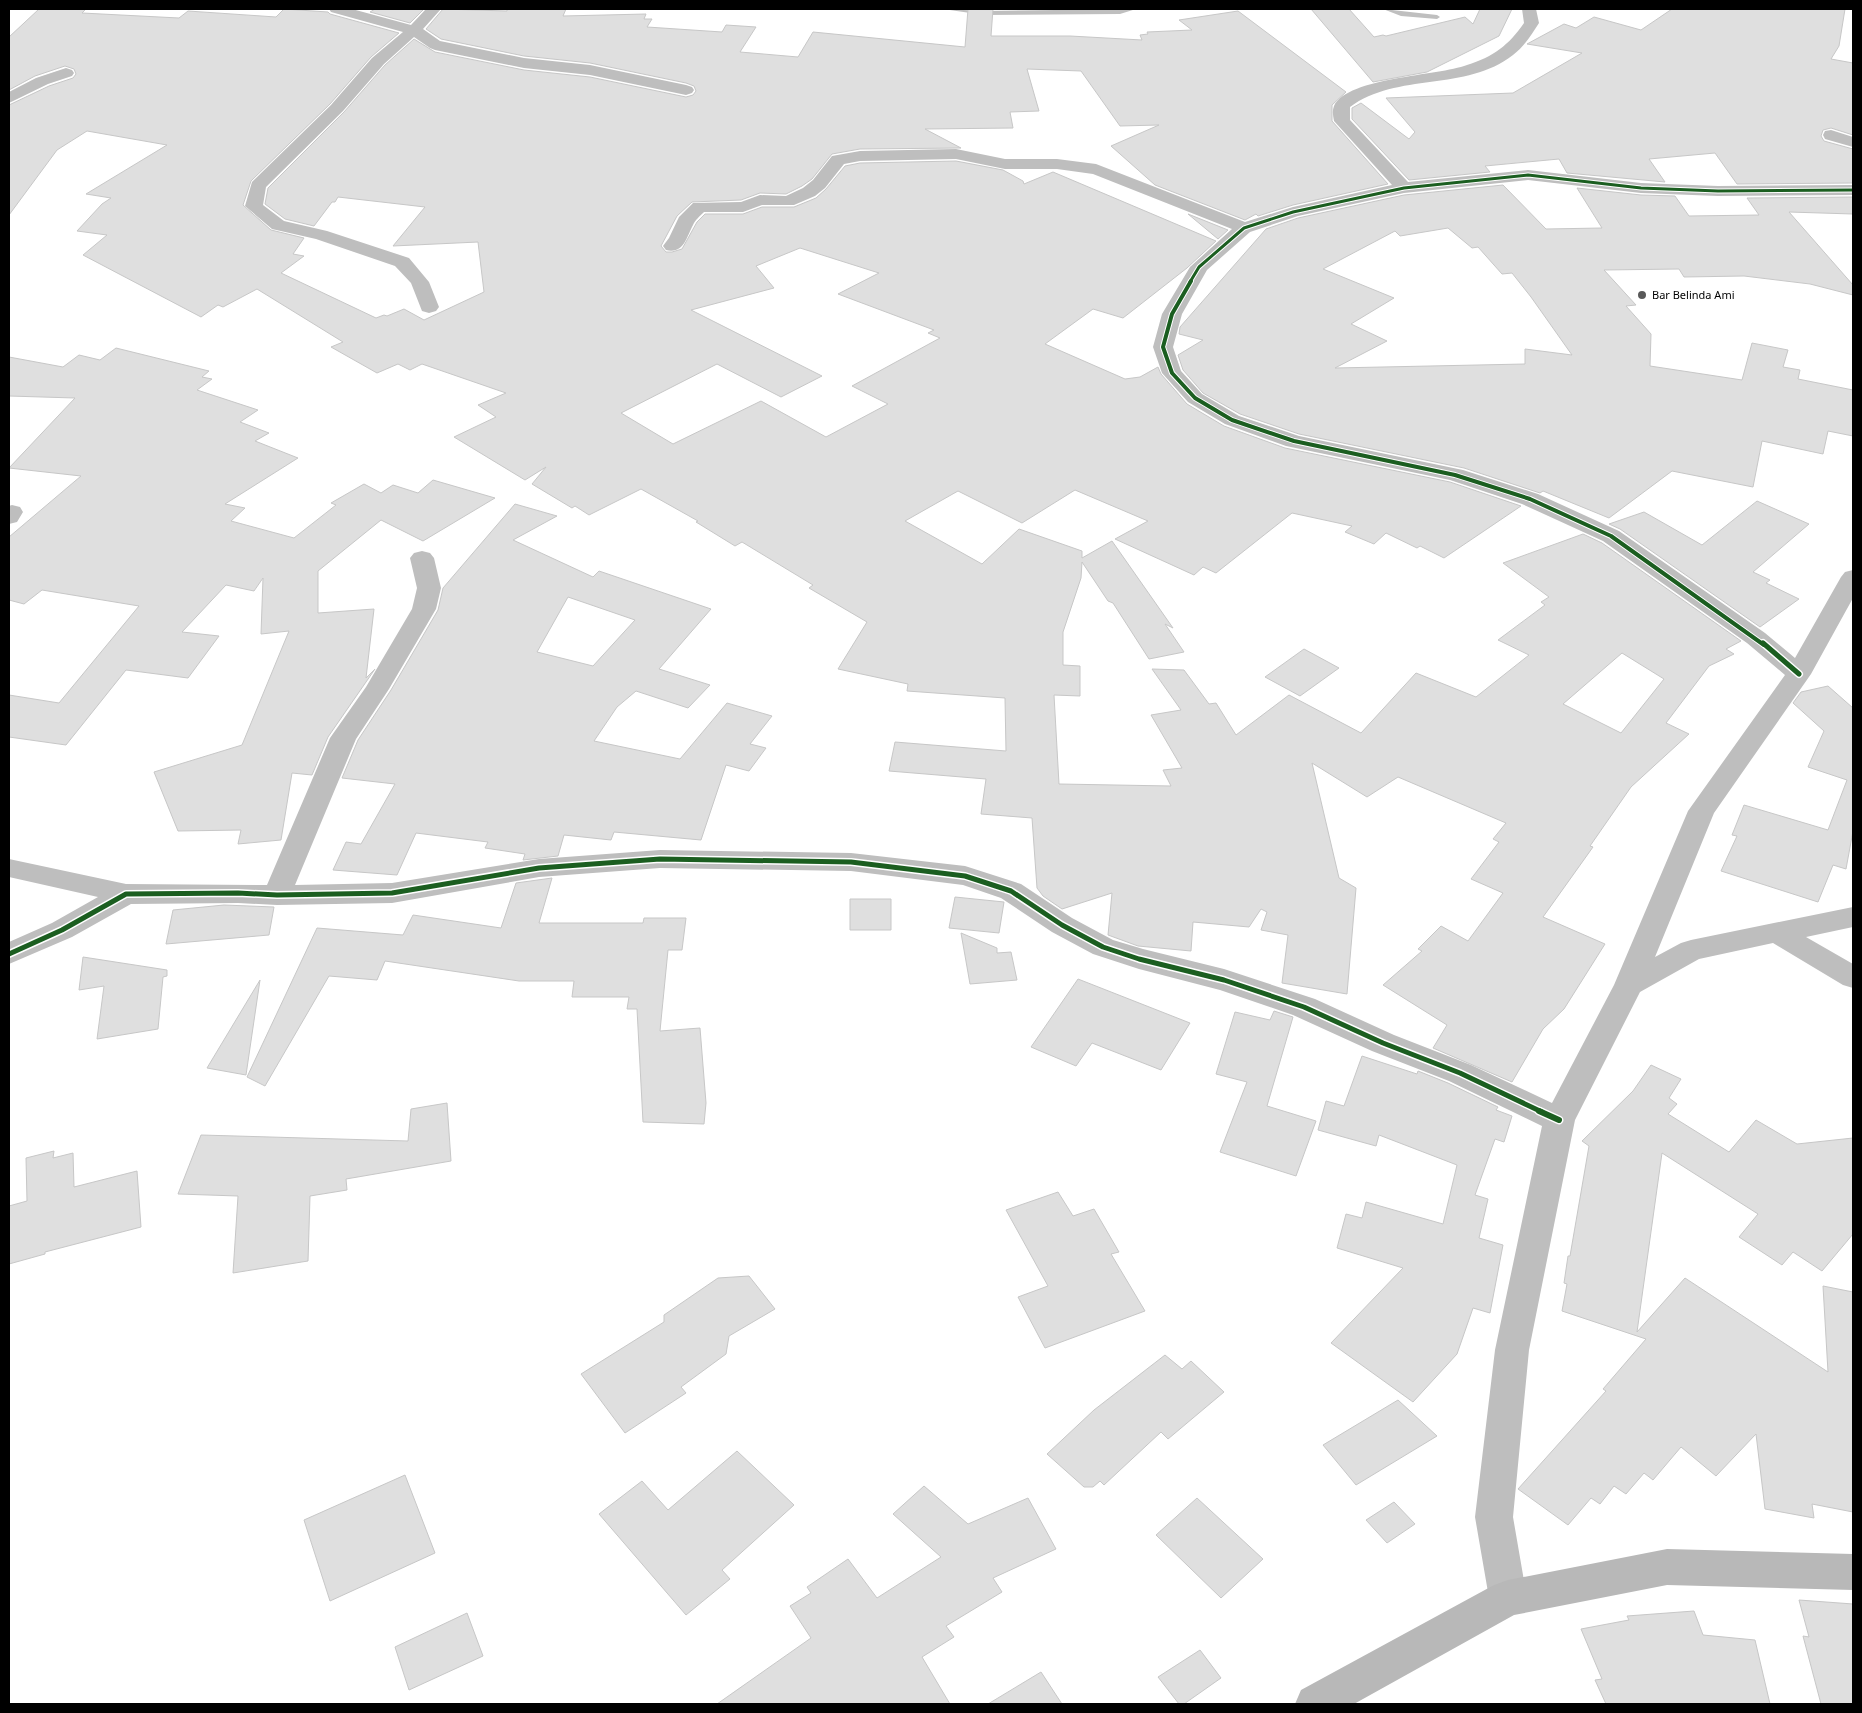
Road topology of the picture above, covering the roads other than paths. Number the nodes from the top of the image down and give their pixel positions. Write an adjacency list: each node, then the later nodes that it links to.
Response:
1 (336, 9): 4 (street)
2 (434, 9): 4 (street)
3 (1529, 9): 10 (street)
4 (414, 30): 6 (street); 14 (street)
5 (66, 73): 7 (street)
6 (686, 90)
7 (9, 98)
8 (1831, 135): 9 (street)
9 (1853, 142)
10 (1404, 188): 11 (street); 12 (street)
11 (1853, 190)
12 (1244, 228): 13 (street); 17 (street)
13 (672, 246)
14 (429, 307)
15 (422, 558): 20 (street)
16 (1853, 577): 17 (street)
17 (1799, 674): 25 (street)
18 (9, 868): 19 (street)
19 (126, 894): 20 (street); 23 (street)
20 (277, 895): 26 (street)
21 (1853, 917): 22 (street)
22 (1776, 932): 24 (street); 25 (street)
23 (9, 954)
24 (1853, 977)
25 (1629, 984): 26 (street)
26 (1559, 1120): 28 (street)
27 (1853, 1572): 28 (street)
28 (1508, 1598): 29 (street)
29 (1315, 1704)

